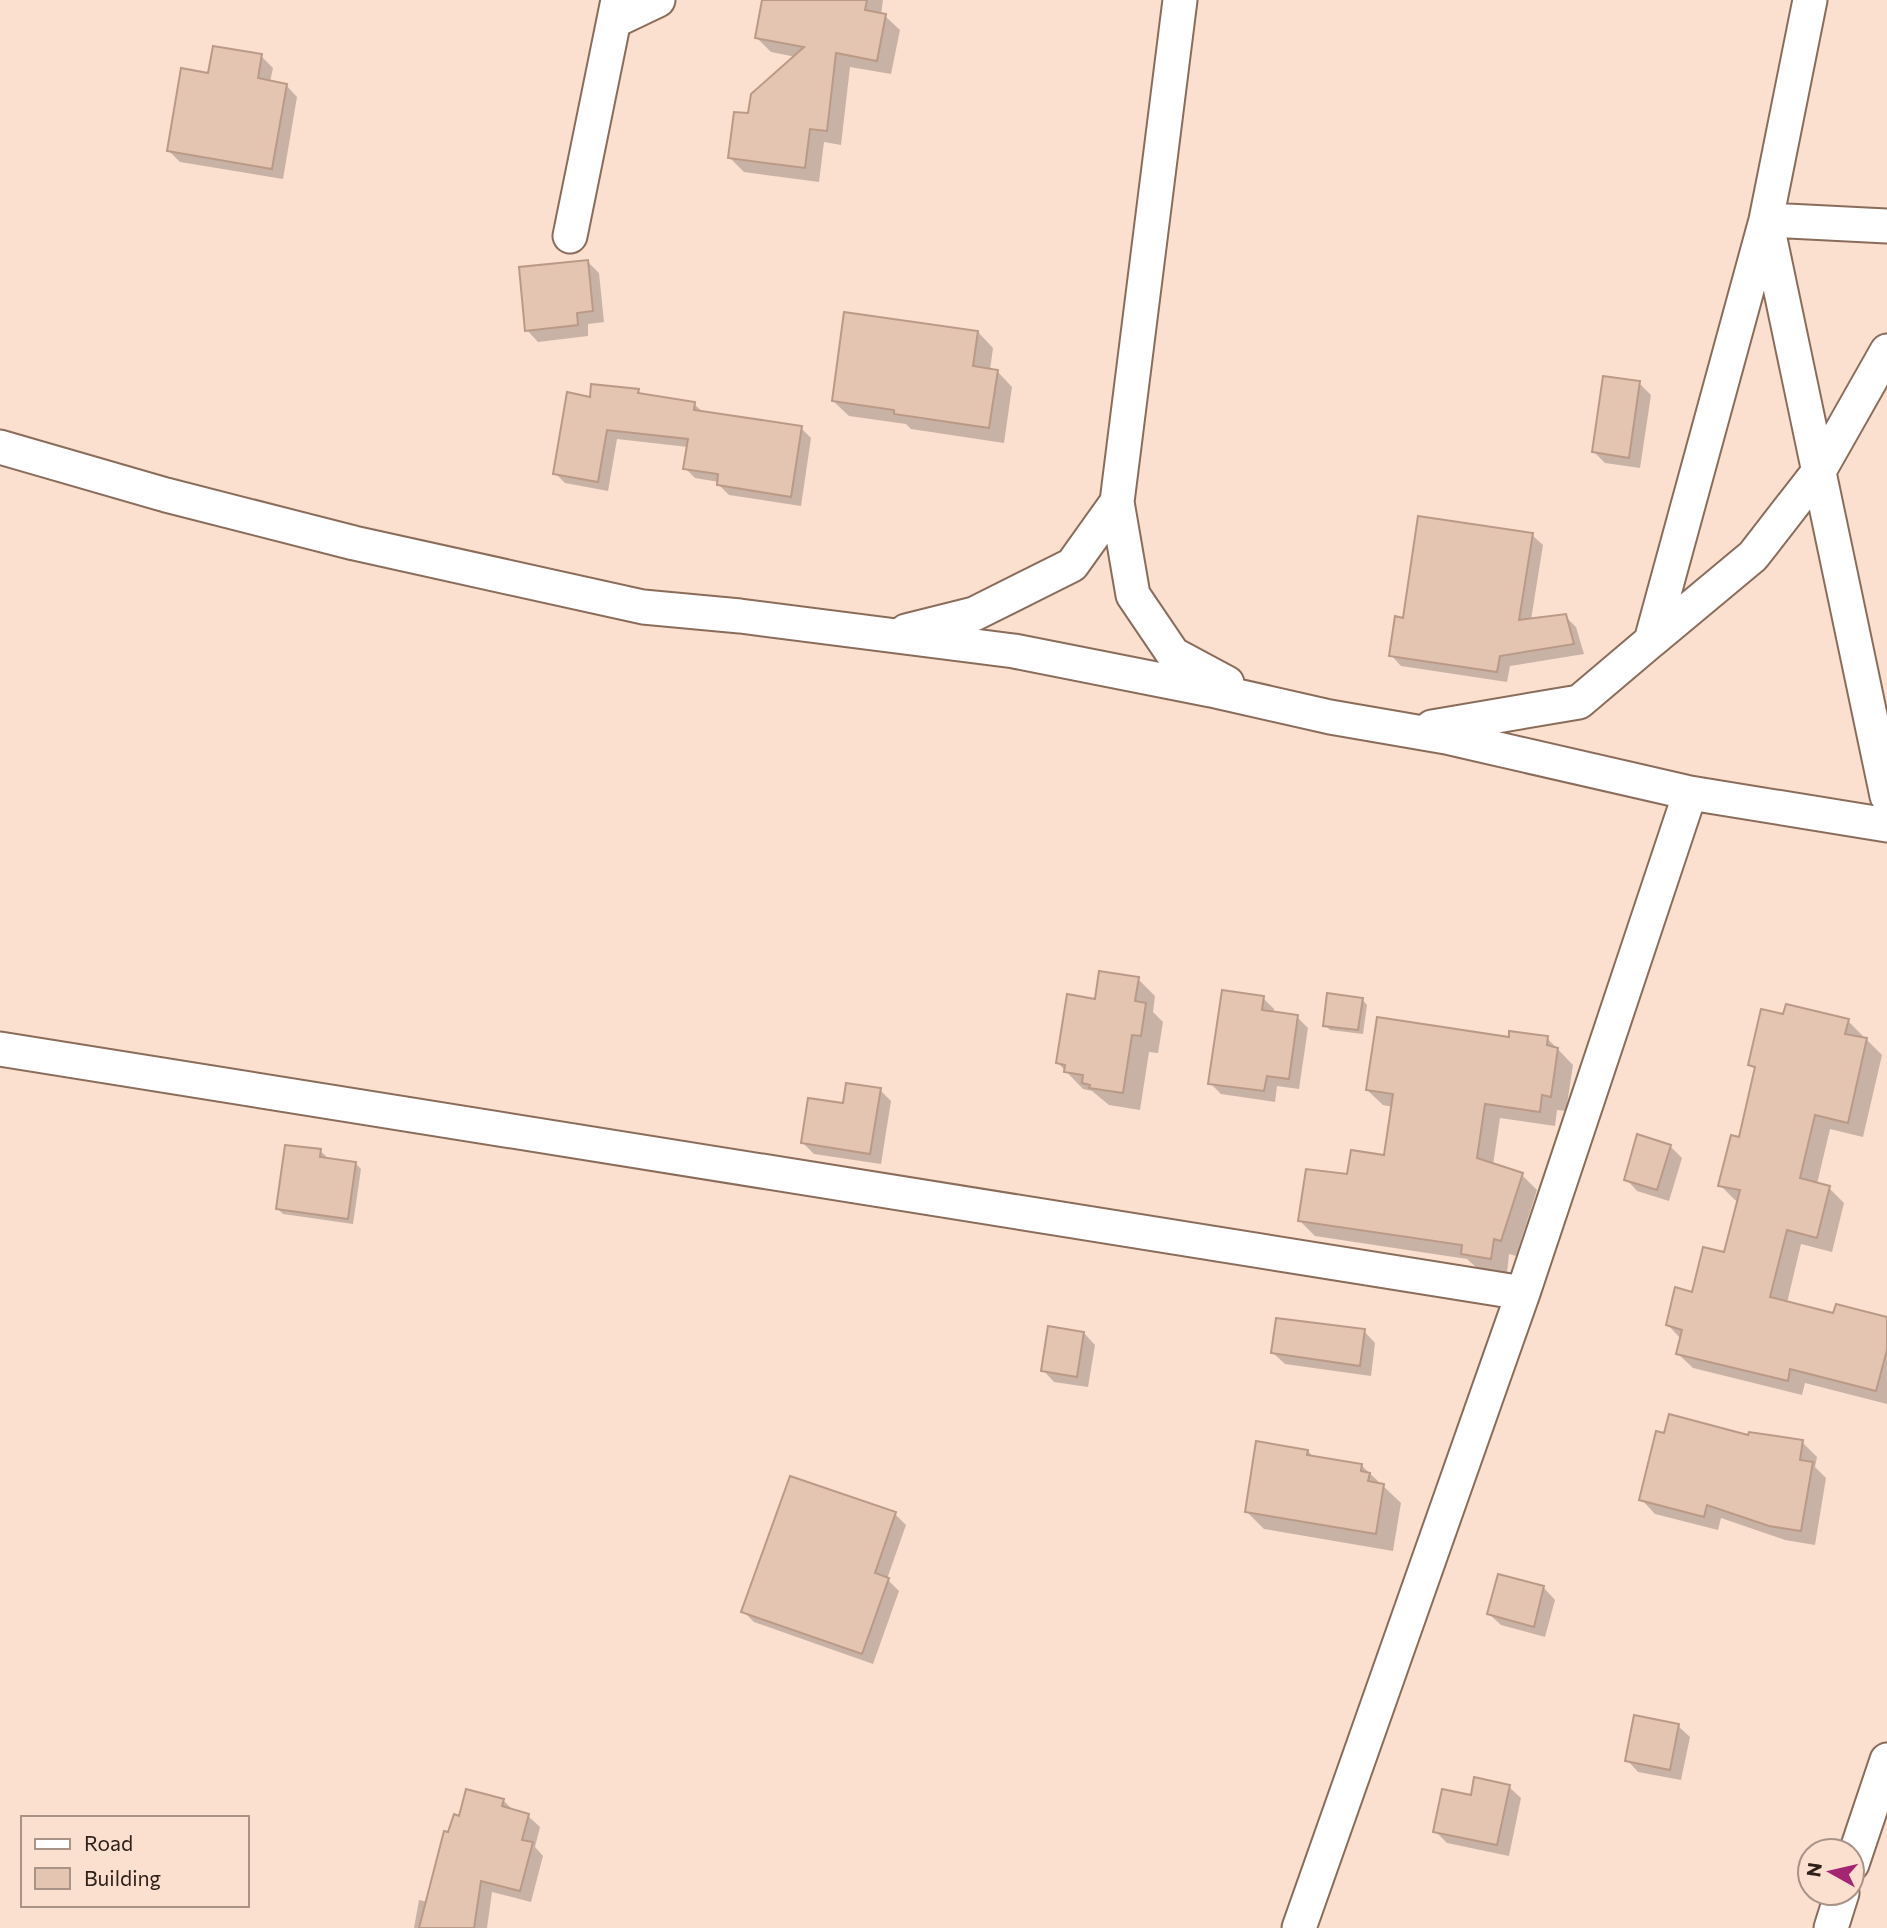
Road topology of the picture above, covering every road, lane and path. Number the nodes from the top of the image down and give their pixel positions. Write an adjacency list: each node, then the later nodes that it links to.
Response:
1 (658, 0): 4 (street)
2 (1180, 0): 11 (street)
3 (1810, 0): 5 (street)
4 (616, 10): 7 (street)
5 (1766, 220): 6 (street); 10 (street); 13 (street)
6 (1887, 226)
7 (570, 236)
8 (1887, 352): 10 (street)
9 (0, 447): 12 (street)
10 (1819, 471): 13 (street); 17 (street)
11 (1117, 502): 12 (street); 14 (street)
12 (888, 635): 14 (street)
13 (1651, 641): 15 (street)
14 (1259, 701): 15 (street)
15 (1411, 731): 16 (street)
16 (1690, 793): 18 (street); 20 (street)
17 (1887, 796)
18 (1887, 825)
19 (0, 1049): 20 (street)
20 (1523, 1293): 24 (street)
21 (1887, 1760): 22 (street)
22 (1861, 1837)
23 (1838, 1907): 25 (street)
24 (1299, 1928)
25 (1831, 1928)

